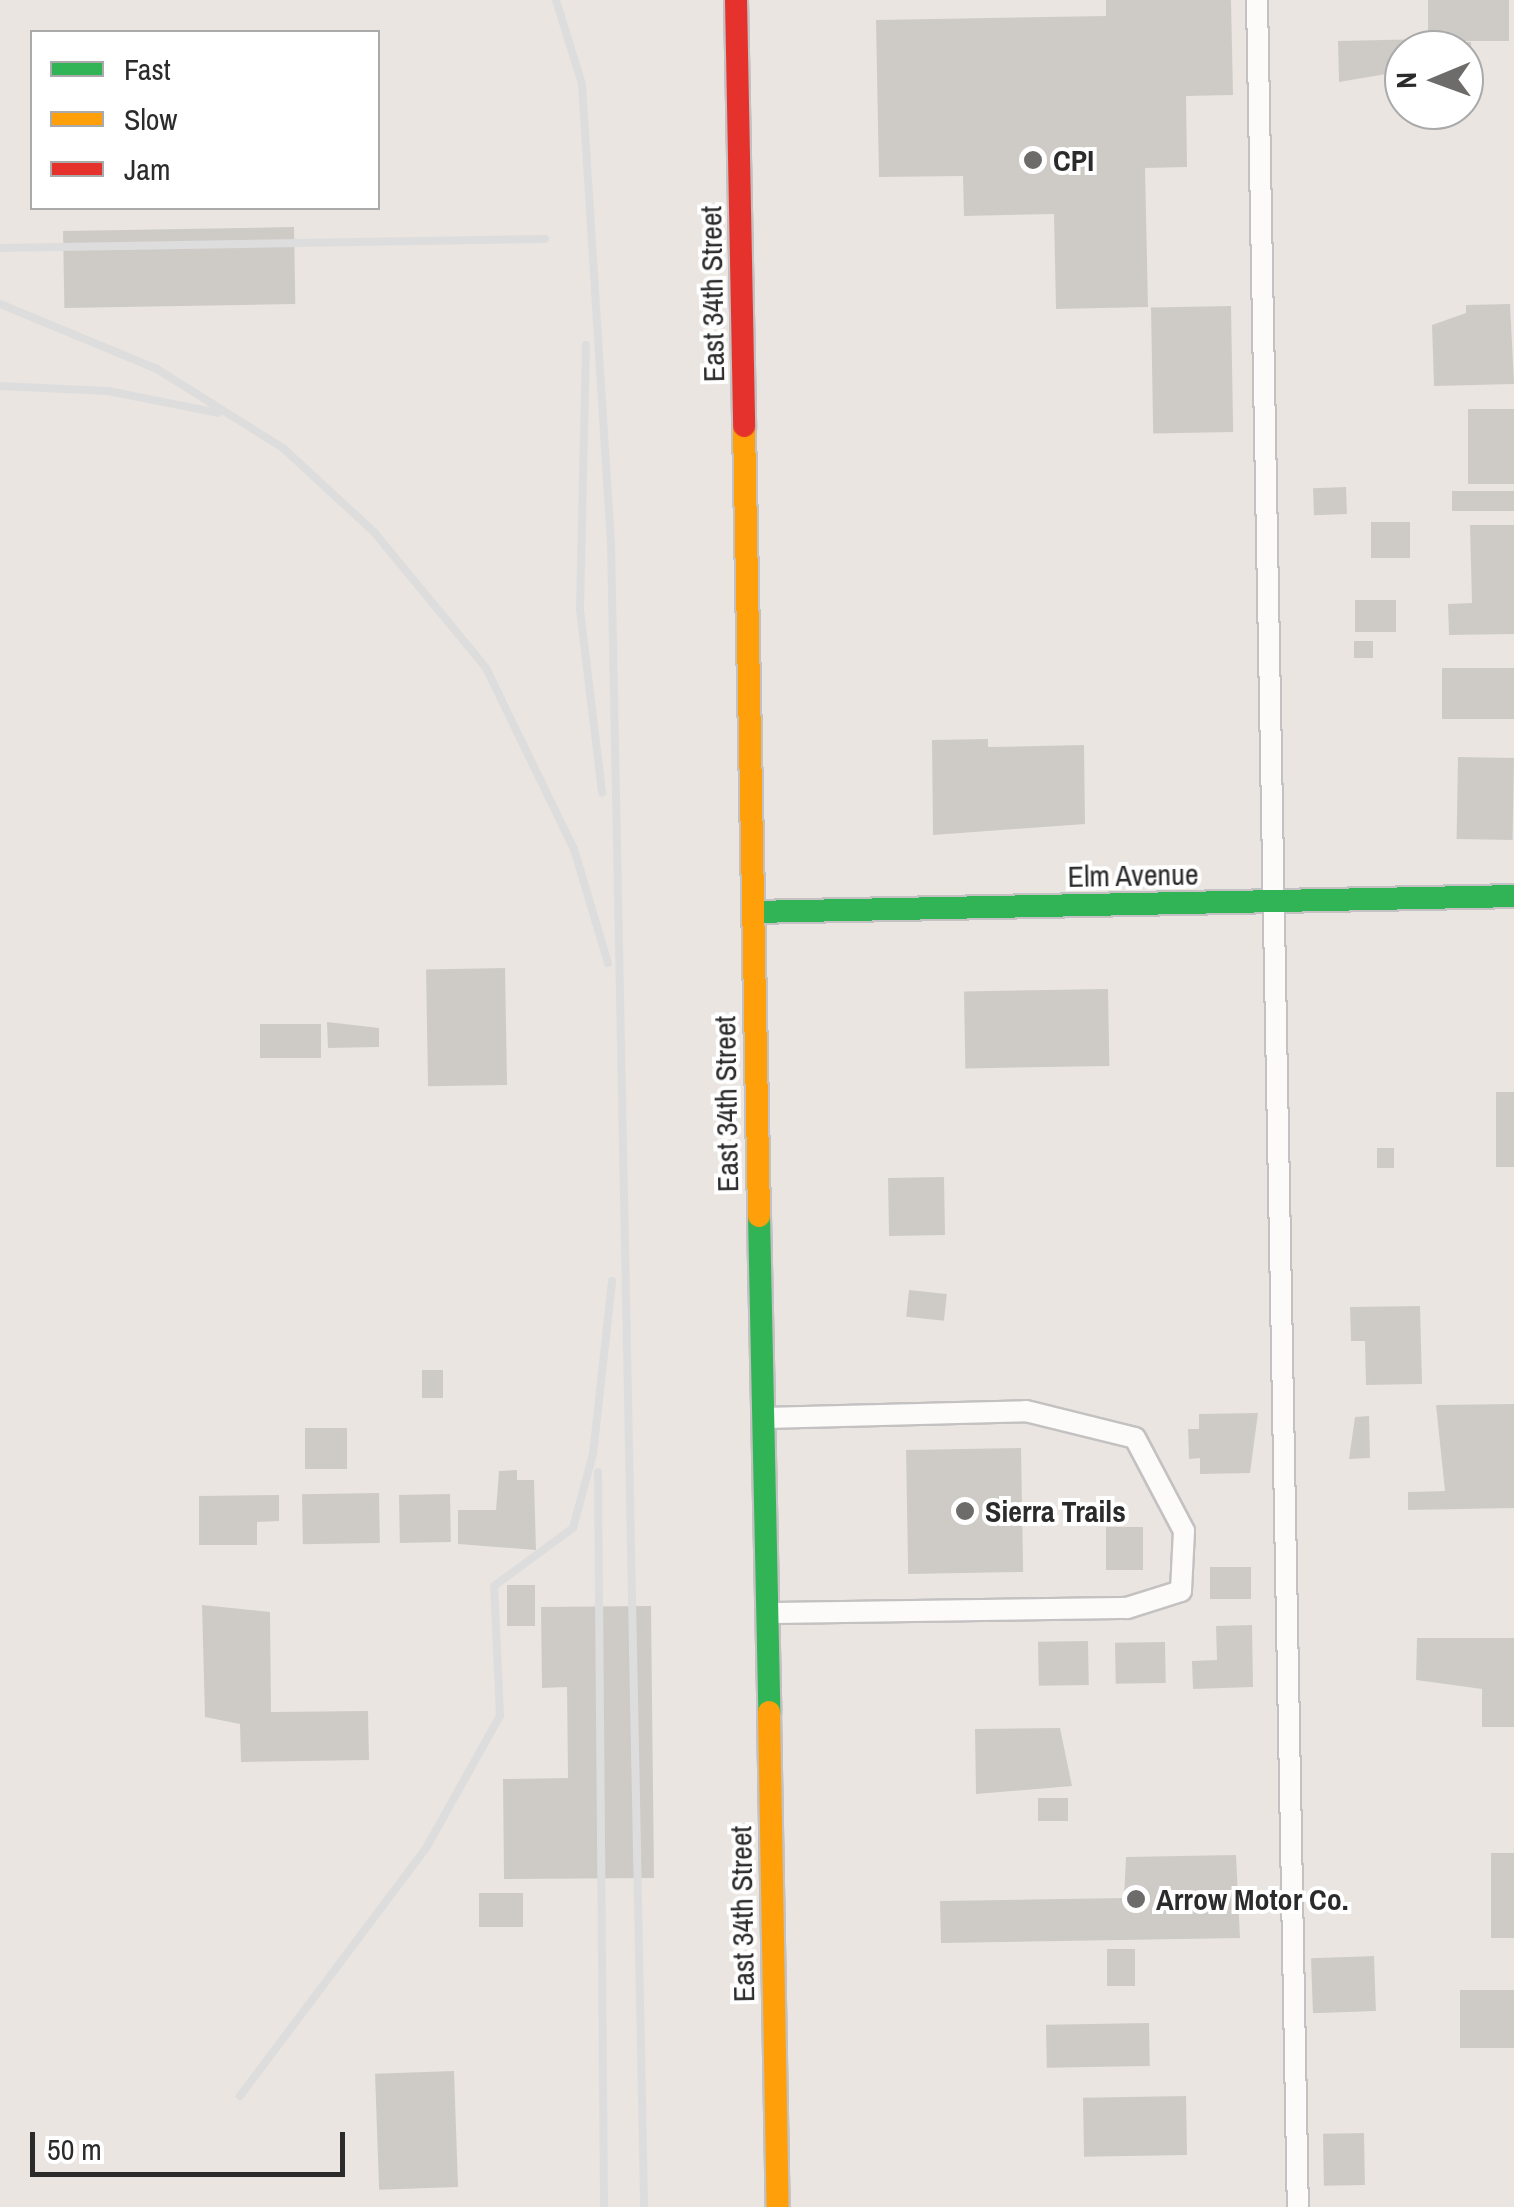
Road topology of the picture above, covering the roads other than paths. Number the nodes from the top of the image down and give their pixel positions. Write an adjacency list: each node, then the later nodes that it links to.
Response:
1 (736, 0): 5 (main road, East 34th Street)
2 (1257, 0): 4 (lane)
3 (1514, 896): 4 (main road, Elm Avenue)
4 (1274, 902): 5 (main road, Elm Avenue); 9 (lane)
5 (752, 912): 6 (main road, East 34th Street)
6 (763, 1418): 7 (main road, East 34th Street); 7 (lane)
7 (766, 1613): 8 (main road, East 34th Street)
8 (778, 2207)
9 (1298, 2207)

